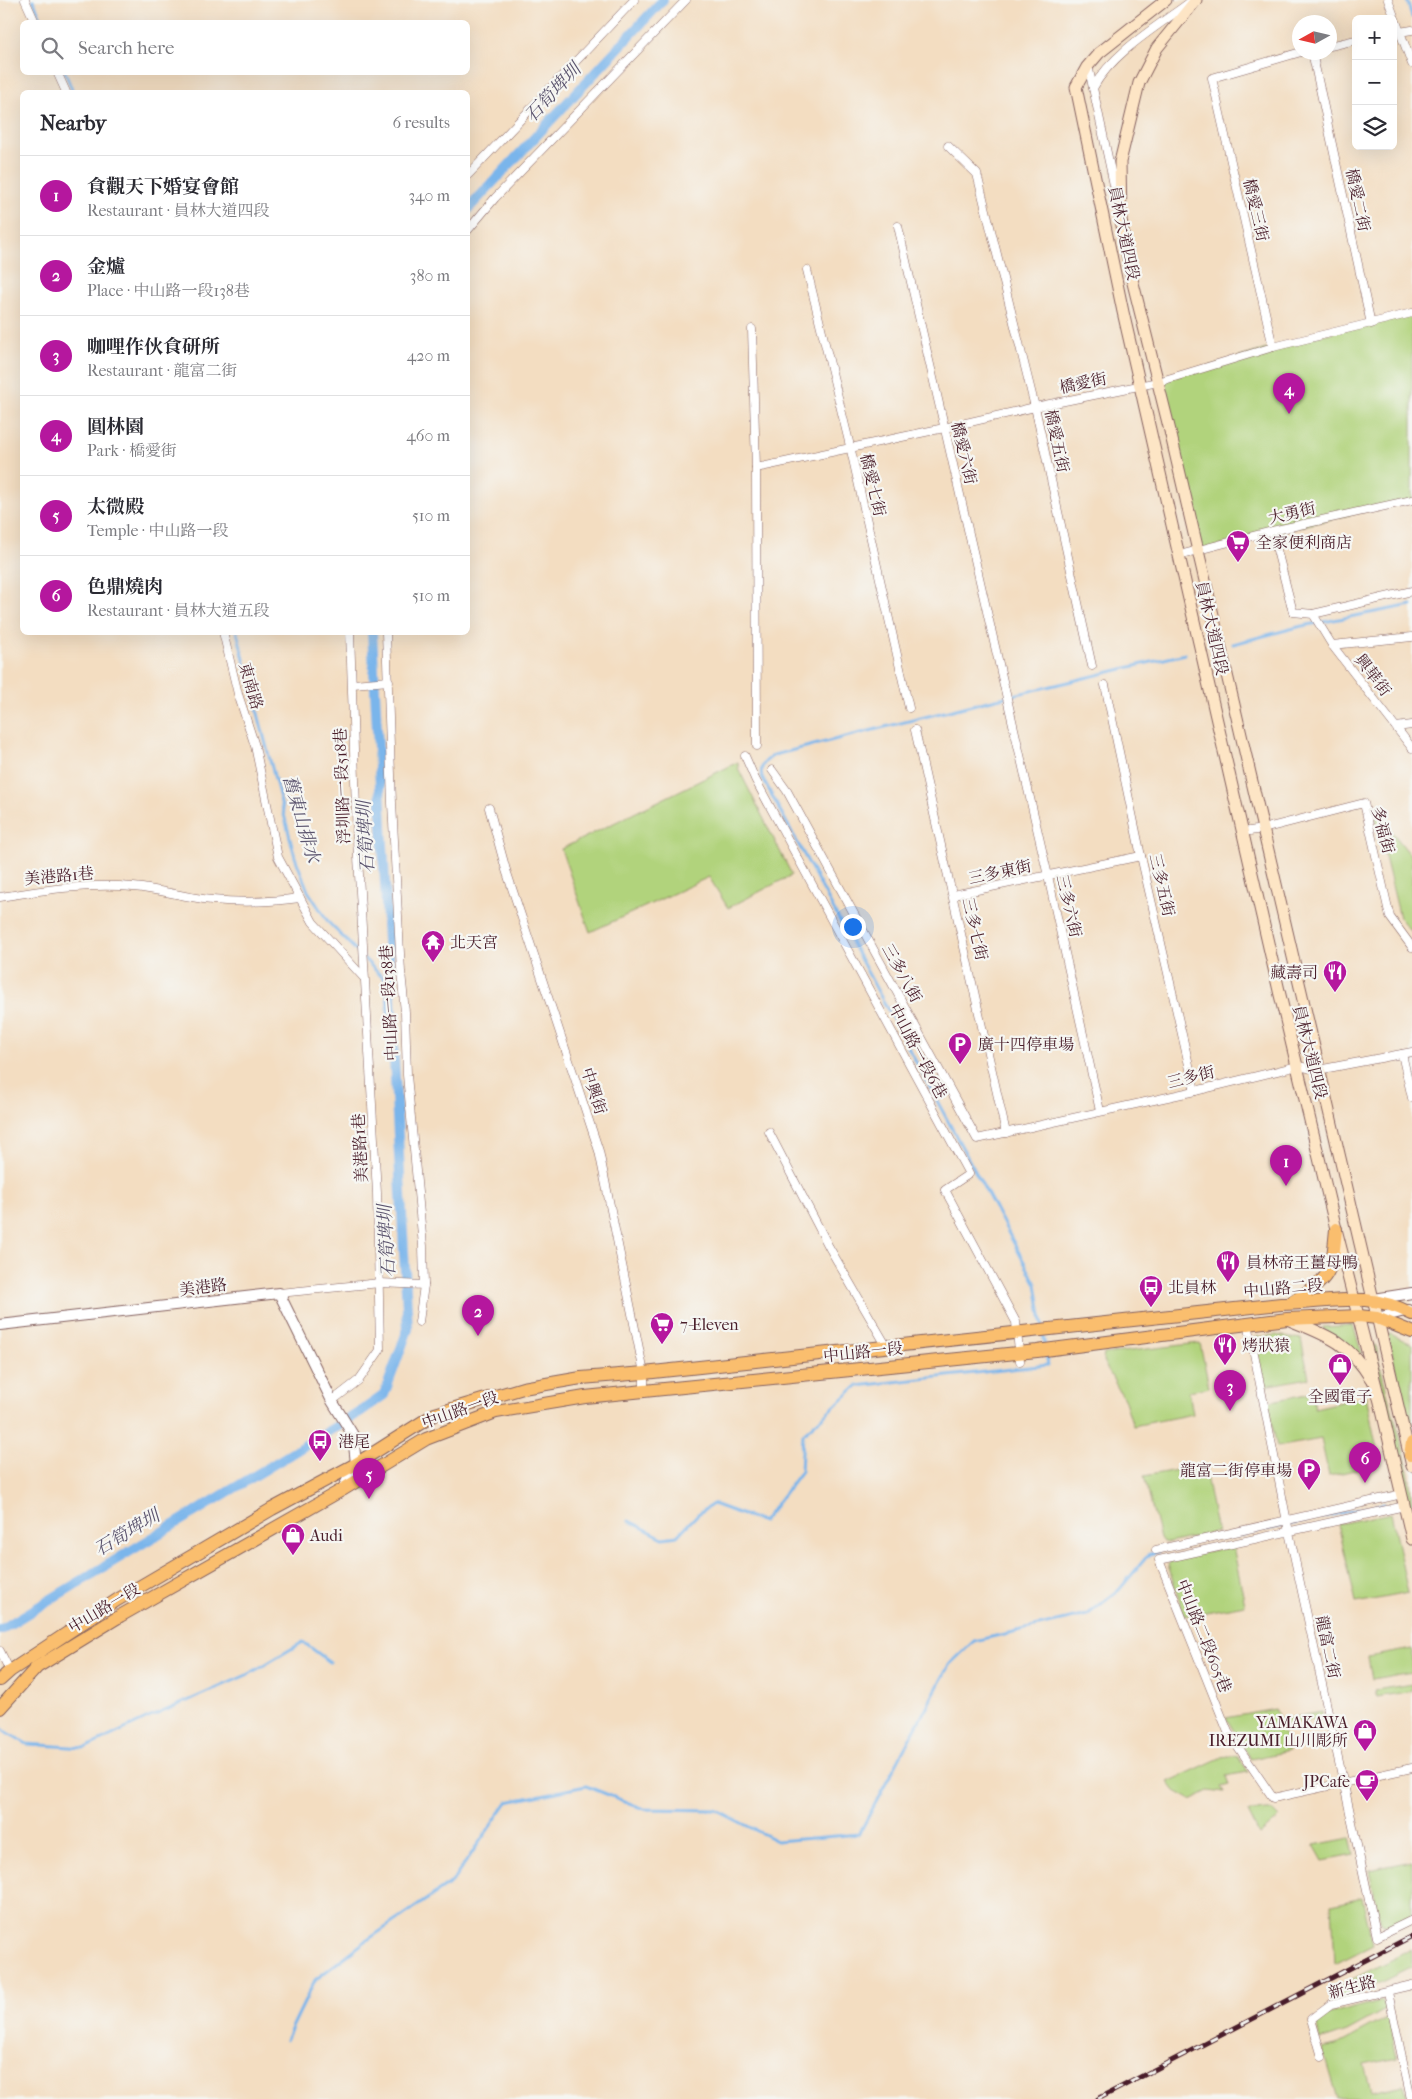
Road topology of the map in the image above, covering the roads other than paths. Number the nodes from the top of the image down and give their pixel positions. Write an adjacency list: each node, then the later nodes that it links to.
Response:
1 (25, 0): 7 (street)
2 (634, 0): 19 (street)
3 (686, 0): 22 (street)
4 (1166, 0): 14 (main road, 員林大道四段)
5 (1194, 0): 16 (street); 20 (main road, 員林大道四段)
6 (1388, 0): 8 (street)
7 (33, 20)
8 (1403, 31): 13 (street)
9 (1352, 41): 10 (street)
10 (1337, 44)
11 (1292, 55): 27 (street, 橋愛三街)
12 (1314, 60): 25 (street, 橋愛二街)
13 (1412, 64)
14 (1088, 65): 16 (street); 29 (main road, 員林大道四段)
15 (58, 75): 17 (street)
16 (1094, 88): 20 (street)
17 (65, 90)
18 (948, 146): 30 (street, 橋愛五街)
19 (470, 173)
20 (1121, 220): 28 (main road, 員林大道四段)
21 (898, 226): 31 (street, 橋愛六街)
22 (470, 228)
23 (807, 270): 32 (street, 橋愛七街)
24 (1412, 313): 25 (street, 橋愛街)
25 (1371, 324): 27 (street, 橋愛街)
26 (752, 329): 33 (street)
27 (1273, 348): 28 (street, 橋愛街)
28 (1158, 382): 29 (street, 橋愛街); 36 (main road, 員林大道四段)
29 (1141, 385): 30 (street, 橋愛街); 37 (main road, 員林大道四段)
30 (1035, 407): 31 (street, 橋愛街); 45 (street, 橋愛五街)
31 (944, 428): 32 (street, 橋愛街); 50 (street, 橋愛六街)
32 (850, 446): 33 (street, 橋愛街); 49 (street, 橋愛七街)
33 (756, 468): 54 (street)
34 (1412, 500): 35 (street, 大勇街)
35 (1272, 531): 36 (street, 大勇街); 39 (street)
36 (1199, 551): 37 (street, 大勇街); 59 (main road, 員林大道四段)
37 (1179, 555): 60 (main road, 員林大道四段)
38 (1412, 592): 39 (street)
39 (1314, 615): 44 (street, 興華街)
40 (224, 635): 65 (street, 東南路)
41 (350, 635): 47 (street, 浮圳路一段518巷)
42 (386, 635): 46 (street, 中山路一段138巷)
43 (1412, 637): 44 (street)
44 (1332, 645): 52 (street, 興華街)
45 (1092, 666)
46 (389, 681): 47 (street); 81 (street, 中山路一段138巷)
47 (353, 684): 67 (street, 浮圳路一段518巷)
48 (1105, 685): 61 (street, 三多五街)
49 (910, 708)
50 (1009, 708): 62 (street, 三多六街)
51 (1412, 725): 52 (street)
52 (1396, 727): 55 (street, 興華街)
53 (915, 730): 63 (street, 三多七街)
54 (757, 746)
55 (1412, 748)
56 (745, 756): 96 (street, 中山路一段6巷)
57 (772, 770): 78 (street, 三多八街)
58 (489, 808): 100 (street, 中興街)
59 (1263, 829): 60 (street, 多福街); 66 (street, 多福街); 72 (main road, 員林大道四段)
60 (1243, 832): 71 (main road, 員林大道四段)
61 (1141, 856): 62 (street, 三多東街); 73 (street, 三多五街)
62 (1048, 876): 63 (street, 三多東街); 75 (street, 三多六街)
63 (953, 895): 77 (street, 三多七街)
64 (0, 897): 65 (street, 美港路1巷)
65 (300, 898): 68 (street)
66 (1412, 948)
67 (364, 964): 68 (street, 美港路1巷)
68 (364, 978): 80 (street, 美港路1巷)
69 (1412, 1052): 70 (street, 三多街)
70 (1402, 1054): 72 (street, 三多街); 74 (street)
71 (1298, 1066): 72 (street, 三多街); 73 (street, 三多街); 79 (main road, 員林大道四段)
72 (1318, 1070): 85 (main road, 員林大道四段)
73 (1195, 1091): 75 (street, 三多街)
74 (1412, 1098)
75 (1100, 1111): 77 (street, 三多街)
76 (769, 1132): 97 (street)
77 (1006, 1133): 78 (street, 三多街)
78 (977, 1139)
79 (1336, 1229): 84 (main road, 員林大道四段); 86 (main road)
80 (380, 1283): 81 (street); 82 (street); 103 (street, 美港路1巷)
81 (424, 1285): 91 (street, 中山路一段138巷)
82 (279, 1293): 93 (street, 美港路); 103 (street)
83 (1412, 1293): 85 (street, 中山路二段)
84 (1353, 1299): 85 (main road, 中山路二段); 86 (main road, 中山路二段); 88 (main road, 員林大道四段)
85 (1372, 1300): 87 (main road); 89 (main road, 員林大道四段)
86 (1289, 1304): 94 (main road, 中山路二段)
87 (1410, 1311): 89 (street, 中山路二段)
88 (1359, 1316): 89 (main road, 中山路二段); 90 (main road, 中山路二段); 102 (main road, 員林大道四段)
89 (1377, 1318): 95 (main road); 104 (main road, 員林大道四段)
90 (1287, 1319): 92 (main road, 中山路二段); 102 (main road)
91 (419, 1322)
92 (1248, 1324): 98 (main road, 中山路二段); 109 (street, 龍富二街)
93 (0, 1325)
94 (1036, 1332): 96 (main road, 中山路一段)
95 (1412, 1332)
96 (1017, 1333): 97 (main road, 中山路一段); 99 (street, 中山路一段6巷)
97 (887, 1347): 100 (main road, 中山路一段)
98 (1037, 1351): 99 (main road, 中山路一段)
99 (1019, 1357): 101 (main road, 中山路一段)
100 (644, 1373): 101 (street, 中興街); 105 (main road, 中山路一段)
101 (644, 1391): 106 (main road, 中山路一段)
102 (1380, 1402): 107 (main road)
103 (334, 1406): 105 (street)
104 (1411, 1455)
105 (356, 1464): 106 (street); 114 (main road, 中山路一段)
106 (342, 1490): 115 (main road, 中山路一段)
107 (1402, 1494): 108 (main road); 109 (street)
108 (1405, 1506): 110 (street); 111 (main road)
109 (1287, 1521): 110 (street, 龍富二街); 112 (street)
110 (1289, 1532): 117 (street, 龍富二街); 117 (street, 中山路二段605巷)
111 (1412, 1539)
112 (1156, 1550)
113 (0, 1651): 114 (street)
114 (5, 1675)
115 (0, 1708)
116 (1412, 1768): 117 (street)
117 (1344, 1782): 118 (street, 龍富二街)
118 (1412, 1920)
119 (1412, 1985): 120 (street, 新生路)
120 (1388, 1992): 121 (street, 新生路); 122 (street)
121 (1322, 2057)
122 (1411, 2099)

